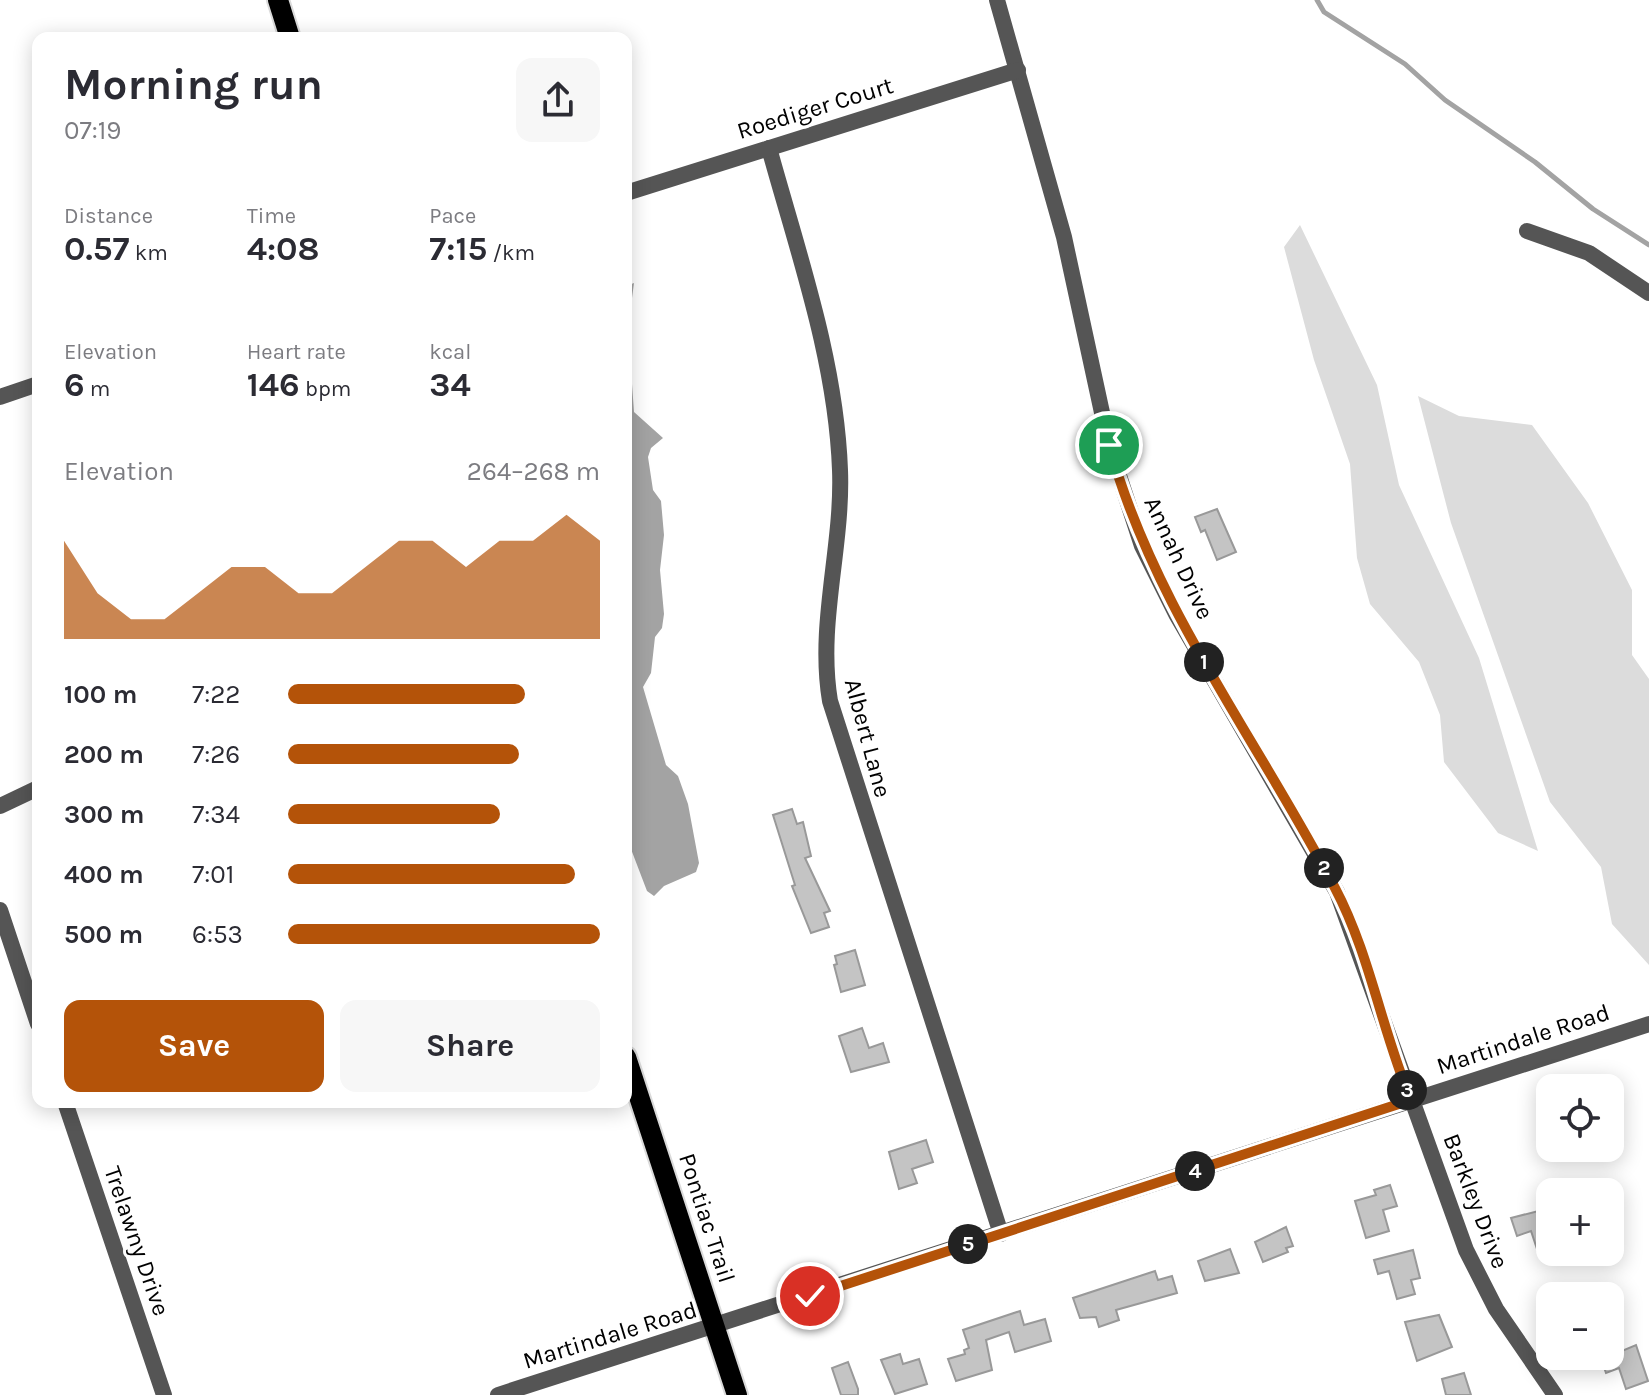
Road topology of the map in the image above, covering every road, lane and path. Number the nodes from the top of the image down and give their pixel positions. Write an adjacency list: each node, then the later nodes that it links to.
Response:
1 (278, 0): 3 (main road)
2 (997, 0): 4 (street, Annah Drive)
3 (288, 32)
4 (1018, 70): 5 (street, Roediger Court); 17 (street, Annah Drive)
5 (769, 148): 6 (street, Roediger Court); 19 (street, Albert Lane)
6 (632, 191)
7 (1527, 231): 8 (street)
8 (1649, 293)
9 (32, 386): 10 (street)
10 (0, 397)
11 (32, 791): 12 (street)
12 (0, 806)
13 (0, 910): 14 (street)
14 (32, 1006)
15 (1649, 1024): 17 (street, Martindale Road)
16 (632, 1075): 20 (main road, Pontiac Trail)
17 (1411, 1100): 19 (street, Martindale Road); 24 (street, Barkley Drive)
18 (67, 1108): 21 (street, Trelawny Drive)
19 (1001, 1234): 20 (street, Martindale Road)
20 (715, 1327): 22 (street, Martindale Road); 23 (main road, Pontiac Trail)
21 (164, 1395)
22 (498, 1395)
23 (737, 1395)
24 (1555, 1395)

